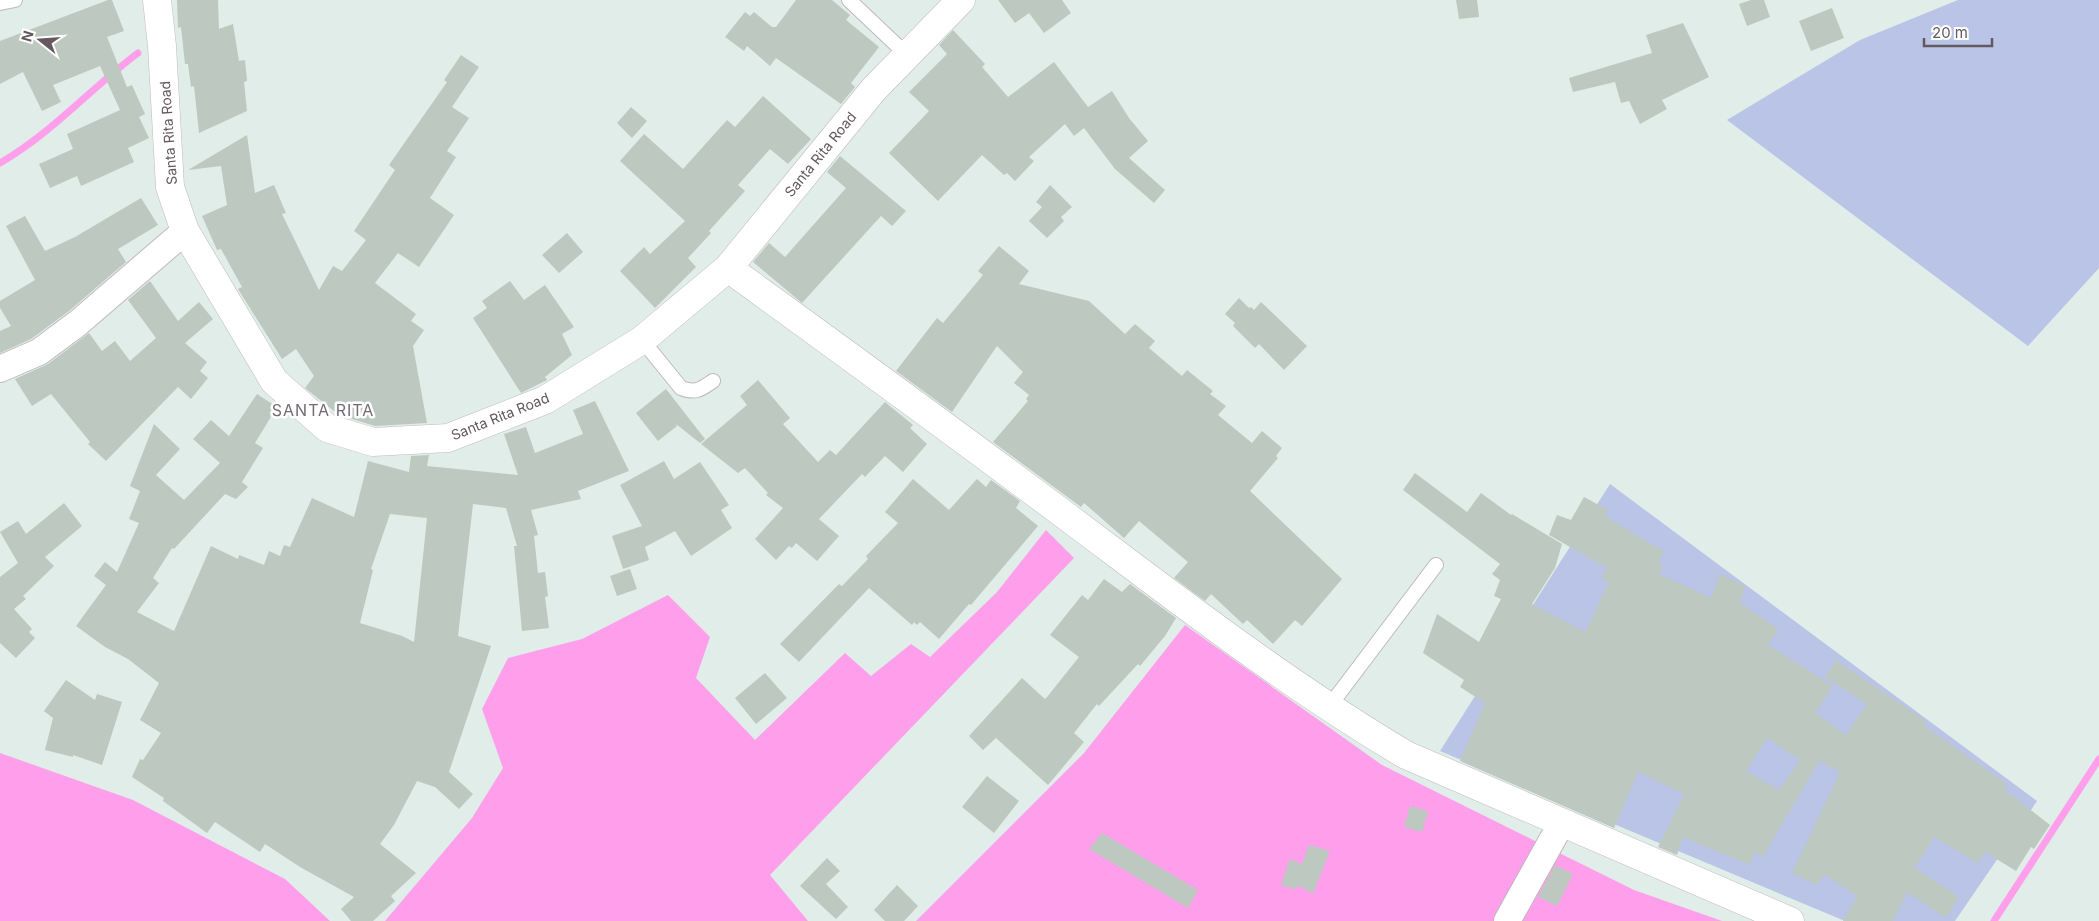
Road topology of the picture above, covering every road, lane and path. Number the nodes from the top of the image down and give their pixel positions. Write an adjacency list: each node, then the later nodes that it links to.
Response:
1 (15, 0): 5 (lane)
2 (157, 0): 7 (street, Santa Rita Road)
3 (848, 0): 6 (lane)
4 (961, 0): 6 (street, Santa Rita Road)
5 (0, 3)
6 (906, 54): 8 (street, Santa Rita Road)
7 (186, 231): 9 (street, Santa Rita Road); 10 (street)
8 (728, 268): 9 (street, Santa Rita Road); 13 (street)
9 (642, 340): 11 (lane)
10 (0, 369)
11 (714, 381)
12 (1436, 565): 13 (lane)
13 (1328, 708): 14 (street)
14 (1561, 824): 15 (street); 16 (street)
15 (1507, 921)
16 (1790, 921)

